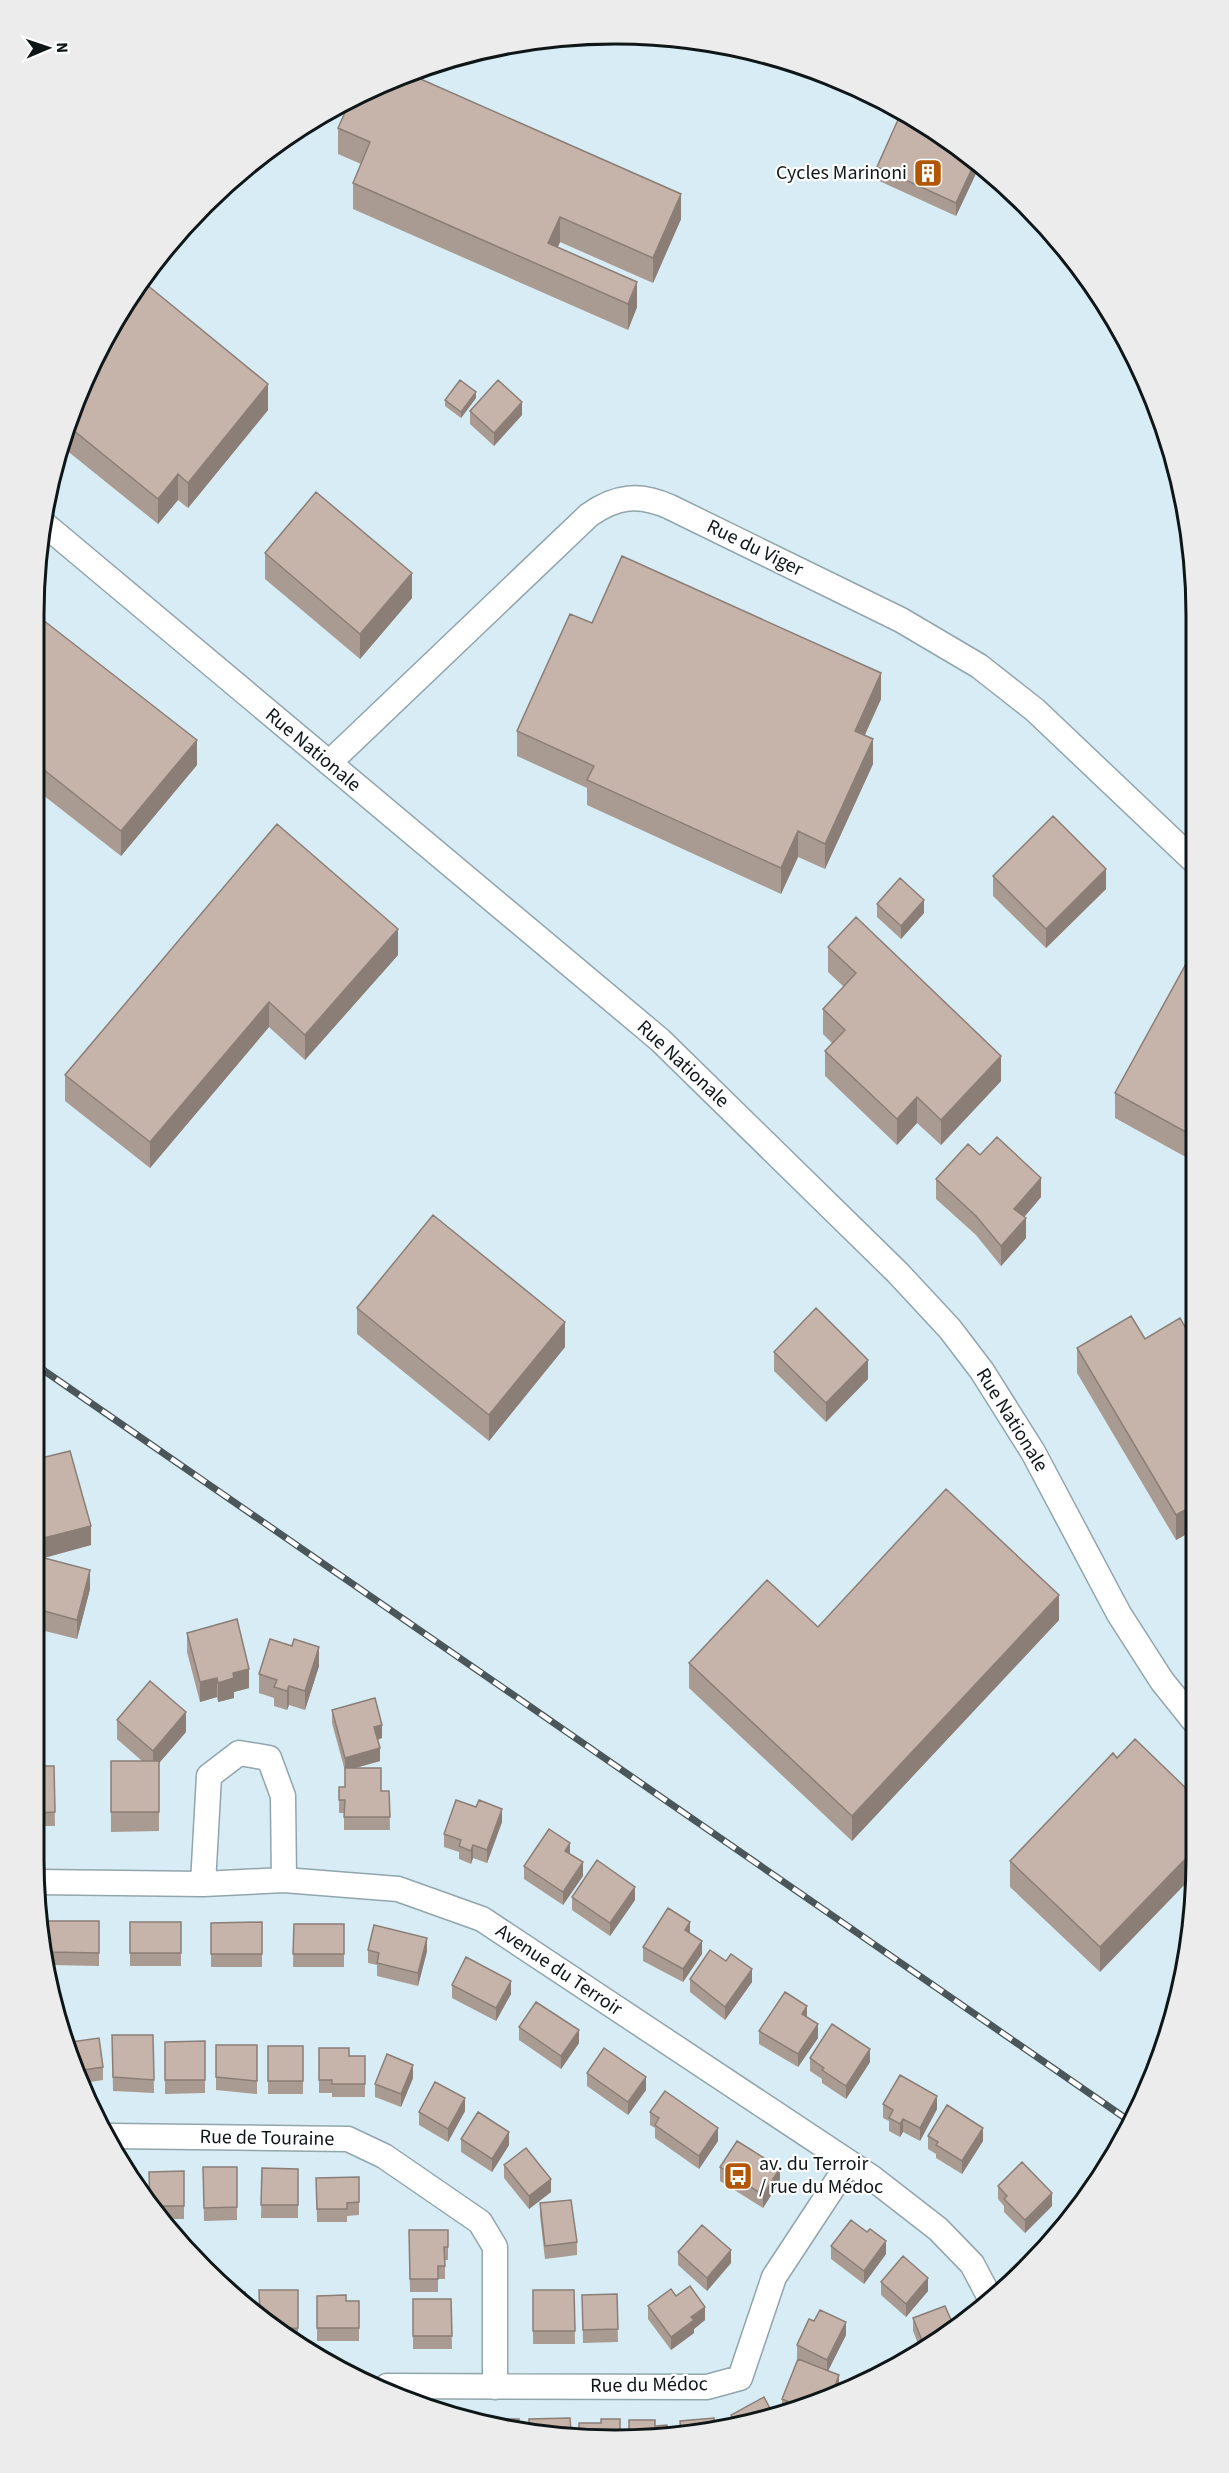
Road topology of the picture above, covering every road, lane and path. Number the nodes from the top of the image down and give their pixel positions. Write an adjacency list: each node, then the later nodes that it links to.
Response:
1 (50, 529): 2 (street, Rue Nationale)
2 (329, 763): 3 (street, Rue du Viger); 4 (street, Rue Nationale)
3 (1186, 853)
4 (1186, 1711)
5 (284, 1880): 7 (street, Avenue du Terroir); 7 (street); 9 (street, Avenue du Terroir)
6 (45, 1882): 7 (street, Avenue du Terroir)
7 (203, 1884)
8 (116, 2136): 12 (street, Rue de Touraine)
9 (849, 2163): 10 (street, Avenue du Terroir); 12 (street, Rue du Médoc)
10 (987, 2292)
11 (396, 2386): 12 (street, Rue du Médoc)
12 (495, 2387)

